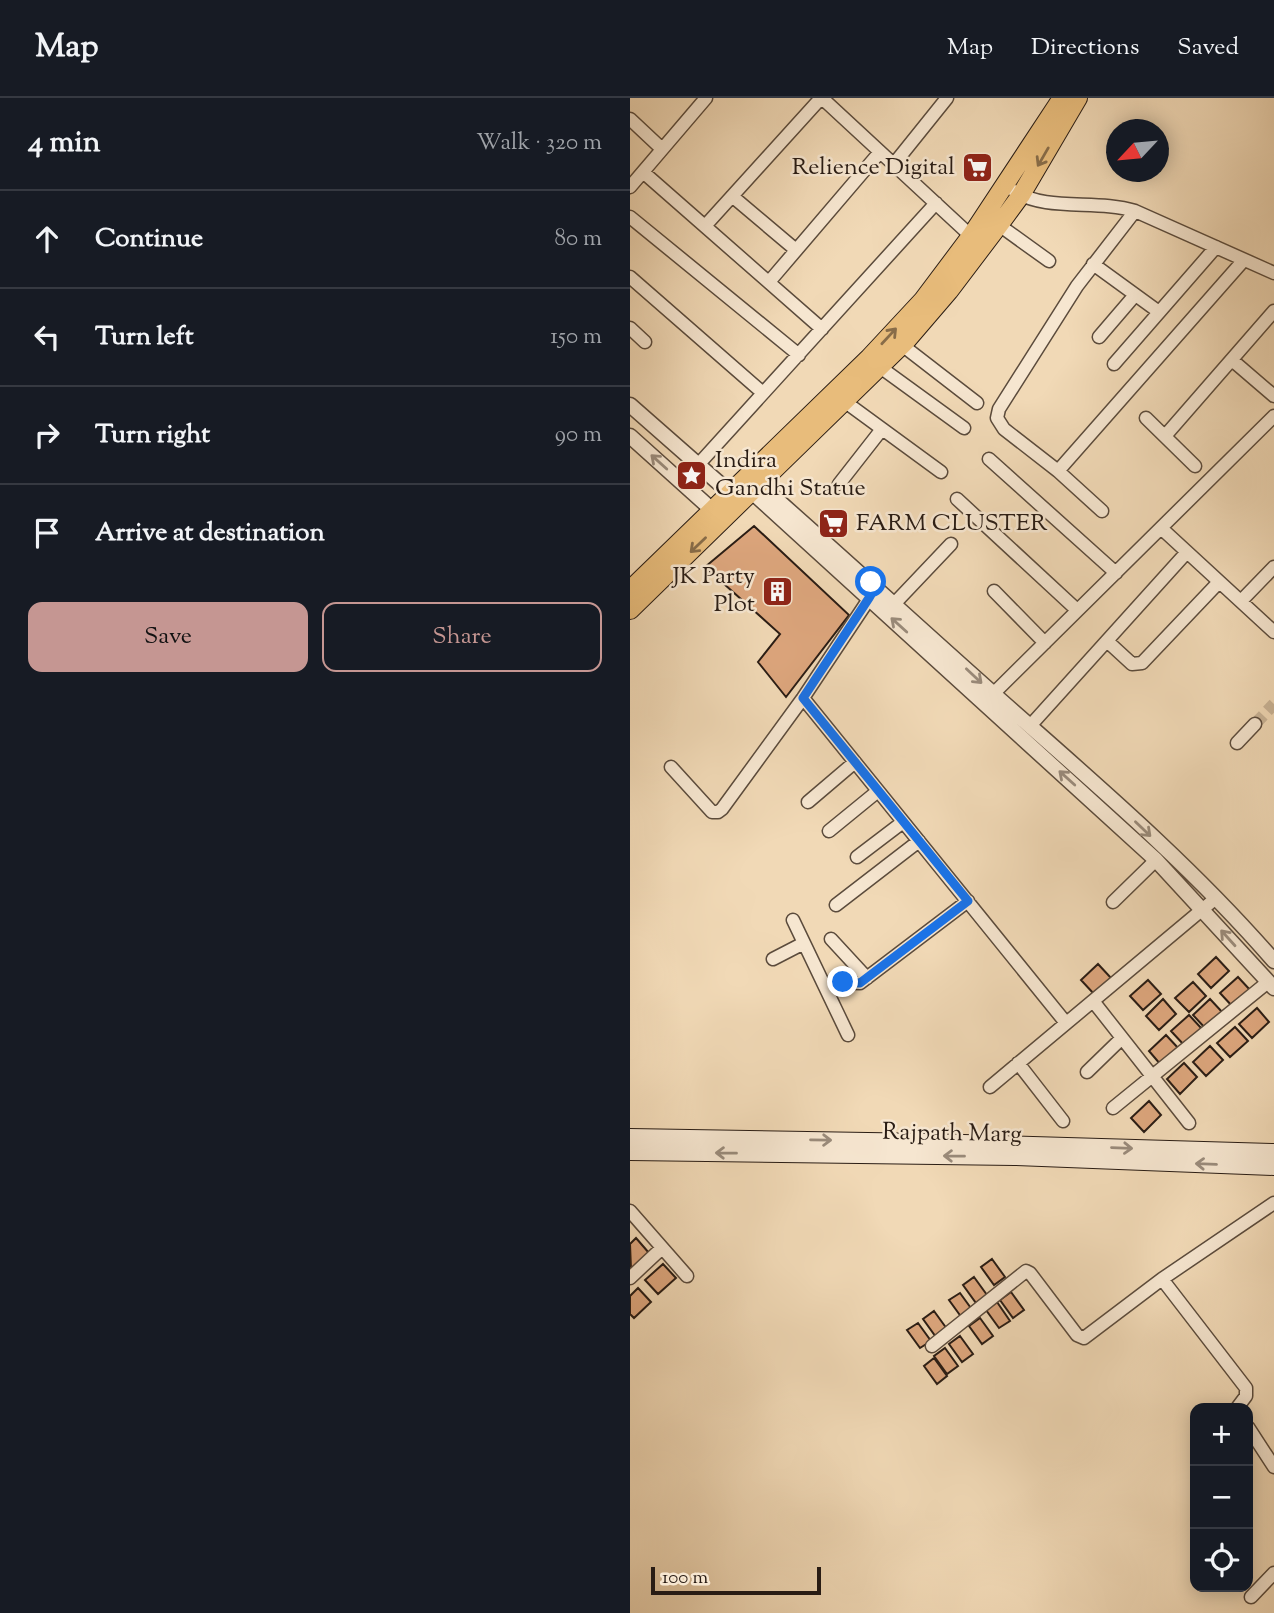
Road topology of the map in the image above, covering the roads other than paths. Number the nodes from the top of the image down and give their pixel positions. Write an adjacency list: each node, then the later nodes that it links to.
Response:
1 (706, 98): 7 (street)
2 (822, 98): 8 (street); 13 (street)
3 (947, 98): 9 (street)
4 (1062, 98): 12 (main road)
5 (1077, 98): 12 (main road, one-way to 12)
6 (630, 119): 7 (street)
7 (662, 149): 10 (street)
8 (880, 152): 9 (street); 21 (street)
9 (894, 164): 14 (street)
10 (643, 172): 11 (street); 18 (street)
11 (630, 187)
12 (1013, 190): 15 (street); 17 (main road); 19 (main road)
13 (732, 196): 18 (street); 21 (street)
14 (936, 204): 19 (street); 32 (street)
15 (1135, 211): 20 (street); 24 (street)
16 (630, 217): 36 (street)
17 (999, 225): 22 (street); 35 (main road)
18 (705, 226): 27 (street)
19 (971, 236): 57 (main road, one-way to 19)
20 (1216, 247): 23 (street); 30 (street)
21 (796, 250): 27 (street)
22 (1049, 261)
23 (1242, 261): 25 (street); 54 (street)
24 (1093, 264): 28 (street); 54 (street)
25 (1274, 274)
26 (630, 277): 40 (street)
27 (769, 282): 32 (street)
28 (1135, 295): 30 (street); 33 (street)
29 (1274, 311): 37 (street)
30 (1159, 312): 38 (street)
31 (630, 328): 34 (street)
32 (822, 329): 36 (street)
33 (1099, 337)
34 (645, 342)
35 (902, 345): 39 (main road); 43 (street)
36 (799, 355): 40 (street)
37 (1232, 360): 41 (street); 50 (street)
38 (1114, 364)
39 (880, 367): 42 (main road); 47 (street)
40 (764, 393): 52 (street)
41 (1274, 396)
42 (844, 401): 48 (street); 57 (main road)
43 (977, 403)
44 (630, 405): 52 (street)
45 (1274, 416): 61 (street)
46 (1146, 418): 50 (street)
47 (964, 428)
48 (882, 429): 55 (street); 56 (street)
49 (630, 436): 60 (street, one-way to 49)
50 (1165, 436): 53 (street)
51 (989, 459): 65 (street)
52 (697, 466): 57 (street)
53 (1195, 466)
54 (1058, 471): 59 (street)
55 (941, 472)
56 (839, 484)
57 (745, 493): 60 (main road); 69 (street)
58 (957, 499): 73 (street)
59 (1102, 511)
60 (717, 515): 67 (main road); 72 (main road, one-way to 72)
61 (1161, 528): 63 (street); 65 (street)
62 (951, 544): 71 (street)
63 (1187, 552): 66 (street); 75 (street)
64 (1274, 567): 70 (street)
65 (1116, 573): 73 (street)
66 (1219, 582): 70 (street); 75 (street)
67 (632, 584)
68 (994, 591): 76 (street)
69 (873, 592): 71 (street); 77 (street); 78 (street, one-way to 69)
70 (1241, 601): 74 (street)
71 (895, 603): 78 (street, one-way to 78)
72 (630, 610)
73 (1077, 610): 76 (street)
74 (1274, 632)
75 (1107, 641): 80 (street)
76 (1045, 643): 78 (street)
77 (803, 698): 82 (street); 83 (street)
78 (989, 698): 80 (street); 90 (street, one-way to 78)
79 (1255, 724): 81 (street)
80 (1030, 726): 91 (street, one-way to 91)
81 (1237, 743)
82 (855, 762): 84 (street); 85 (street)
83 (671, 768)
84 (878, 791): 86 (street); 87 (street)
85 (808, 802)
86 (903, 822): 88 (street); 89 (street)
87 (829, 831)
88 (919, 841): 92 (street); 94 (street)
89 (857, 857)
90 (1156, 860): 93 (street); 95 (street)
91 (1216, 898): 95 (street); 100 (street)
92 (968, 901): 101 (street); 105 (street)
93 (1113, 902)
94 (835, 905)
95 (1203, 911): 102 (street, one-way to 95); 104 (street)
96 (793, 920): 98 (street)
97 (831, 939): 101 (street)
98 (804, 943): 99 (street); 103 (street)
99 (773, 959)
100 (1274, 961)
101 (867, 978): 103 (street)
102 (1271, 985): 110 (street)
103 (825, 986): 106 (street)
104 (1093, 1001): 105 (street); 107 (street)
105 (1066, 1023): 108 (street)
106 (848, 1035)
107 (1122, 1038): 109 (street); 110 (street)
108 (1018, 1063): 111 (street); 113 (street)
109 (1087, 1072)
110 (1152, 1077): 112 (street); 114 (street)
111 (990, 1087)
112 (1113, 1108)
113 (1063, 1121)
114 (1189, 1123)
115 (630, 1137): 117 (main road, Rajpath Marg, one-way to 117)
116 (630, 1152): 118 (main road, Rajpath Marg, one-way to 116)
117 (1274, 1152)
118 (1274, 1167)
119 (1273, 1206): 124 (street)
120 (630, 1211): 121 (street)
121 (662, 1248): 122 (street); 123 (street)
122 (687, 1276)
123 (630, 1278)
124 (1162, 1279): 125 (street); 126 (street)
125 (932, 1346)
126 (1241, 1403)
127 (1253, 1435): 128 (street)
128 (1274, 1467)
129 (1274, 1573): 130 (street)
130 (1251, 1597)

